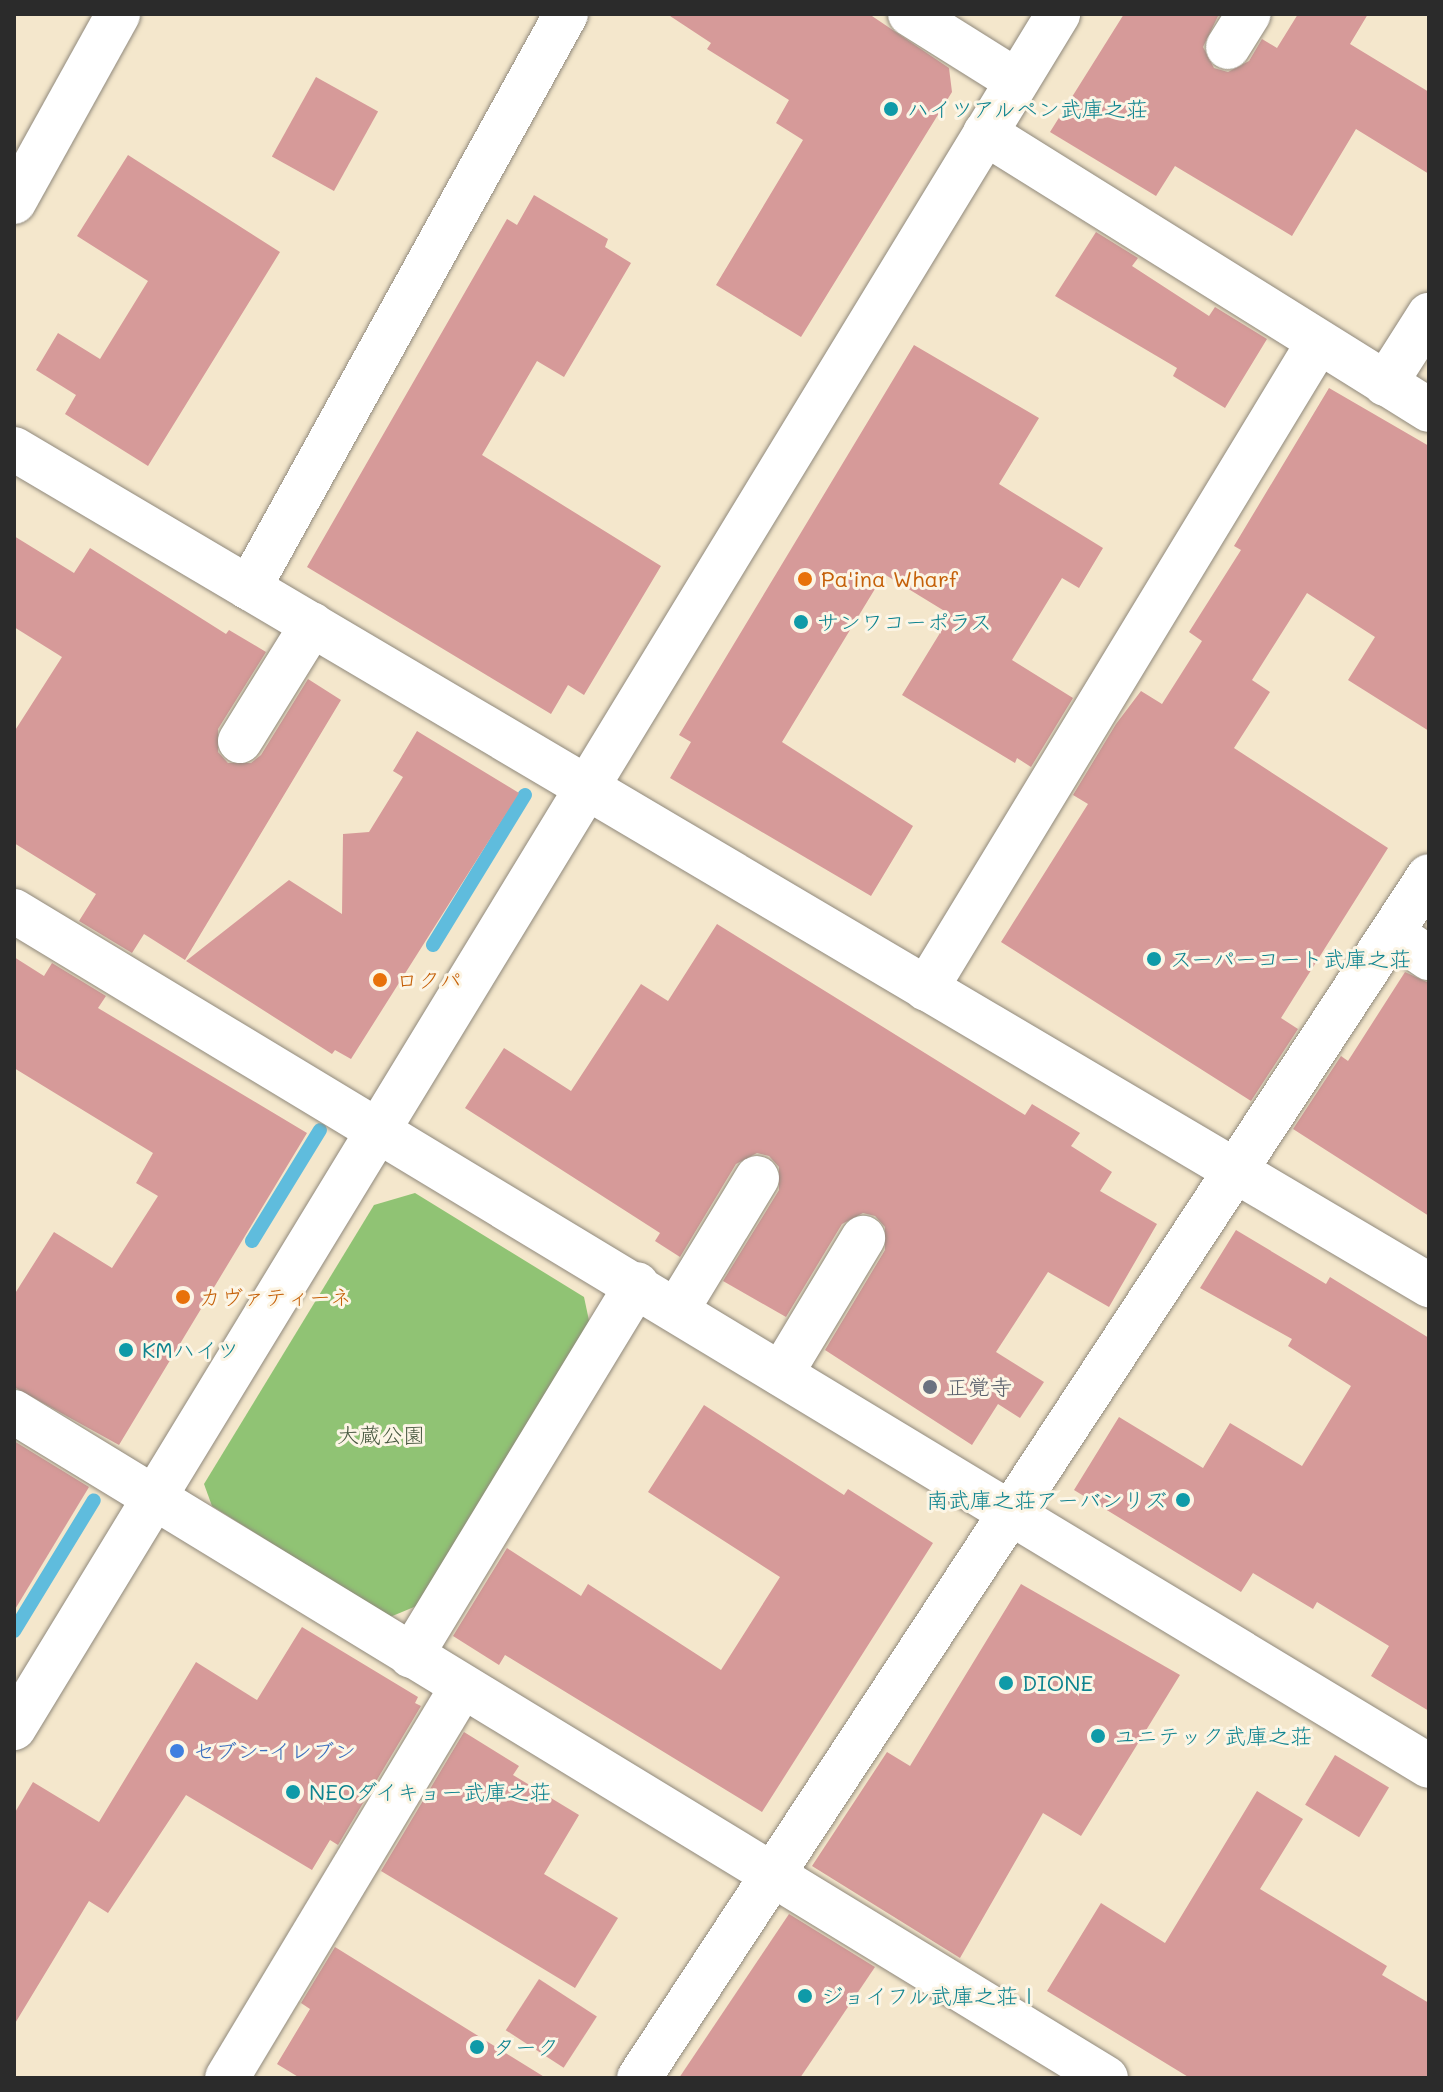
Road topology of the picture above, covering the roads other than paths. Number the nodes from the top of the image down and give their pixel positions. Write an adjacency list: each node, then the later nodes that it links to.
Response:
1 (118, 14): 7 (street)
2 (566, 14): 13 (street)
3 (910, 14): 5 (street)
4 (1058, 14): 5 (street)
5 (1017, 81): 6 (street)
6 (985, 133): 9 (street); 16 (street)
7 (14, 202)
8 (1429, 315): 10 (street)
9 (1318, 343): 10 (street); 21 (street)
10 (1385, 384): 11 (street)
11 (1429, 410)
12 (14, 449): 13 (street)
13 (249, 588): 14 (street)
14 (312, 625): 15 (street); 16 (street)
15 (240, 741)
16 (587, 787): 21 (street); 22 (street)
17 (1429, 876): 19 (street)
18 (14, 911): 22 (street)
19 (1392, 933): 20 (street); 23 (street)
20 (1429, 958)
21 (926, 989): 23 (street)
22 (377, 1130): 26 (street); 31 (street)
23 (1235, 1171): 27 (street); 32 (street)
24 (757, 1178): 28 (street)
25 (863, 1238): 29 (street)
26 (637, 1284): 28 (street); 33 (street)
27 (1429, 1285)
28 (678, 1308): 29 (street)
29 (781, 1374): 32 (street)
30 (14, 1412): 31 (street)
31 (156, 1496): 33 (street); 35 (street)
32 (1012, 1512): 36 (street); 37 (street)
33 (411, 1656): 34 (street)
34 (462, 1687): 37 (street); 39 (street)
35 (14, 1728)
36 (1427, 1759)
37 (770, 1876): 38 (street); 40 (street)
38 (1049, 2064): 41 (street)
39 (227, 2078)
40 (639, 2078)
41 (1106, 2078)

